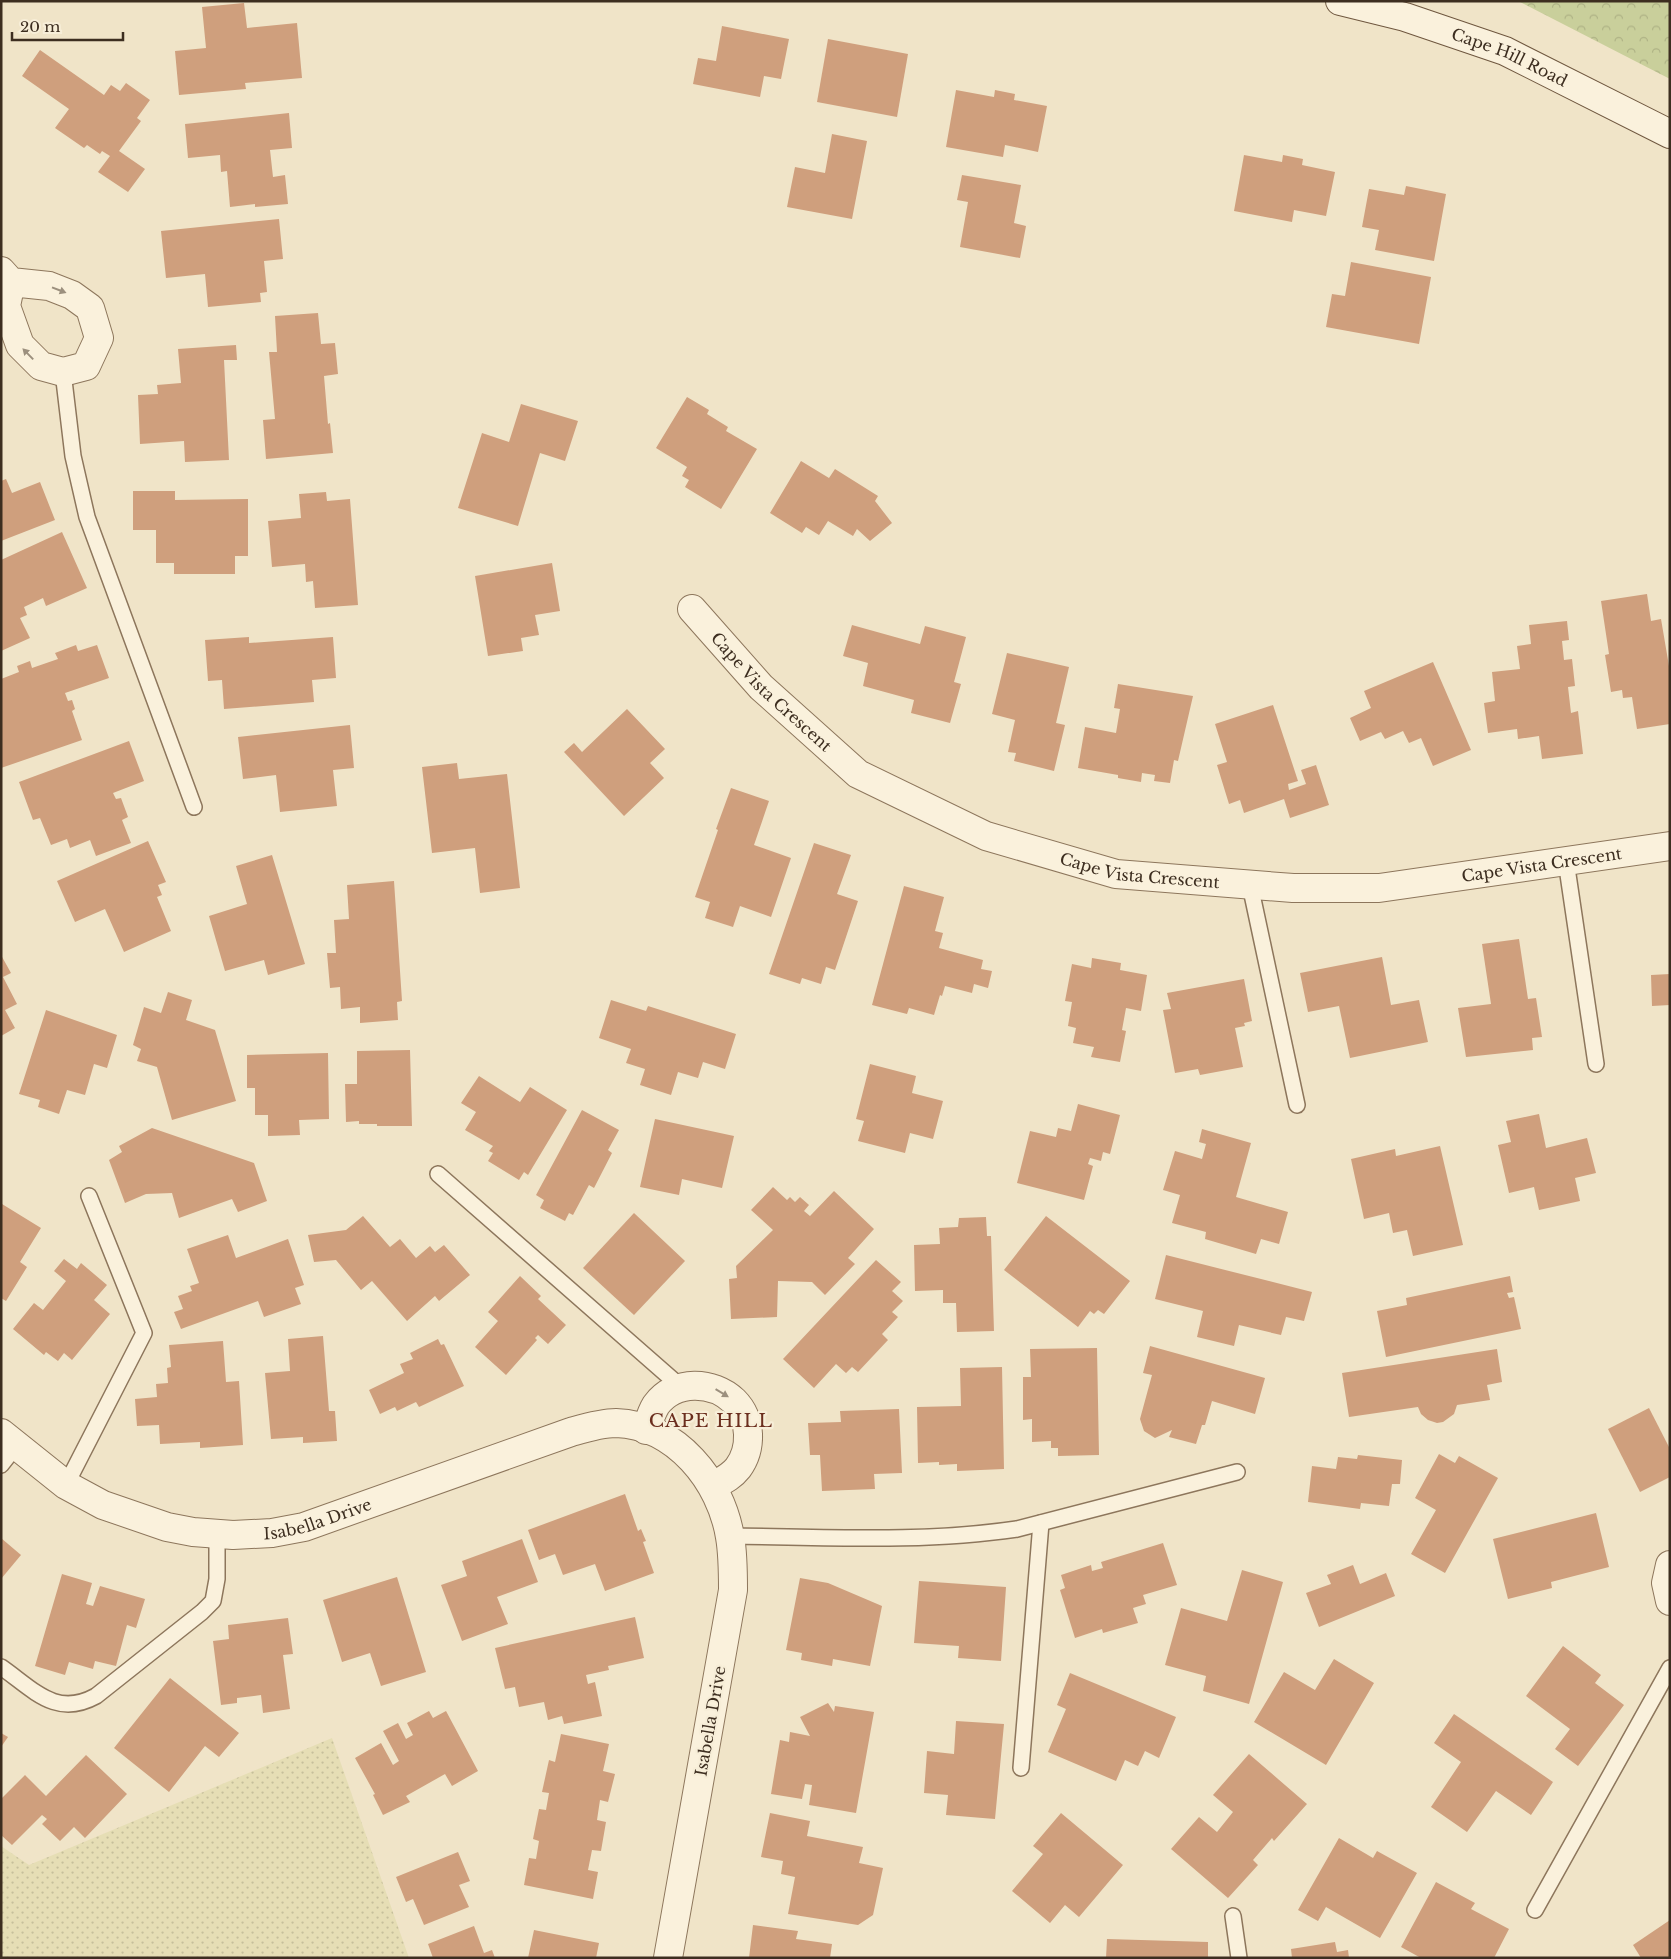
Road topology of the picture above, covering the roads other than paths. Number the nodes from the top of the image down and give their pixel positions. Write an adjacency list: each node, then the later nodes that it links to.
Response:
1 (1340, 1): 2 (street, Cape Hill Road)
2 (1670, 134)
3 (6, 277): 4 (street, one-way to 3); 4 (street, one-way to 4)
4 (63, 372): 6 (lane)
5 (692, 609): 9 (street, Cape Vista Crescent)
6 (194, 807)
7 (1670, 846): 8 (street, Cape Vista Crescent)
8 (1566, 861): 9 (street, Cape Vista Crescent); 10 (lane)
9 (1250, 885): 11 (lane)
10 (1596, 1064)
11 (1297, 1105)
12 (438, 1174): 14 (lane)
13 (89, 1196): 18 (lane)
14 (681, 1387): 15 (street); 19 (street, one-way to 19)
15 (646, 1430): 19 (street, Isabella Drive); 21 (street, Isabella Drive)
16 (6, 1448): 18 (street, Isabella Drive)
17 (1236, 1472): 20 (lane)
18 (66, 1485): 21 (street, Isabella Drive)
19 (713, 1486): 22 (street, Isabella Drive)
20 (1041, 1523): 22 (lane); 27 (lane)
21 (217, 1533): 25 (lane)
22 (730, 1536): 30 (street, Isabella Drive)
23 (1670, 1565): 24 (street)
24 (1670, 1601)
25 (1, 1668)
26 (1670, 1668): 28 (lane)
27 (1021, 1768)
28 (1535, 1910)
29 (1233, 1916): 31 (lane)
30 (668, 1958)
31 (1239, 1958)

